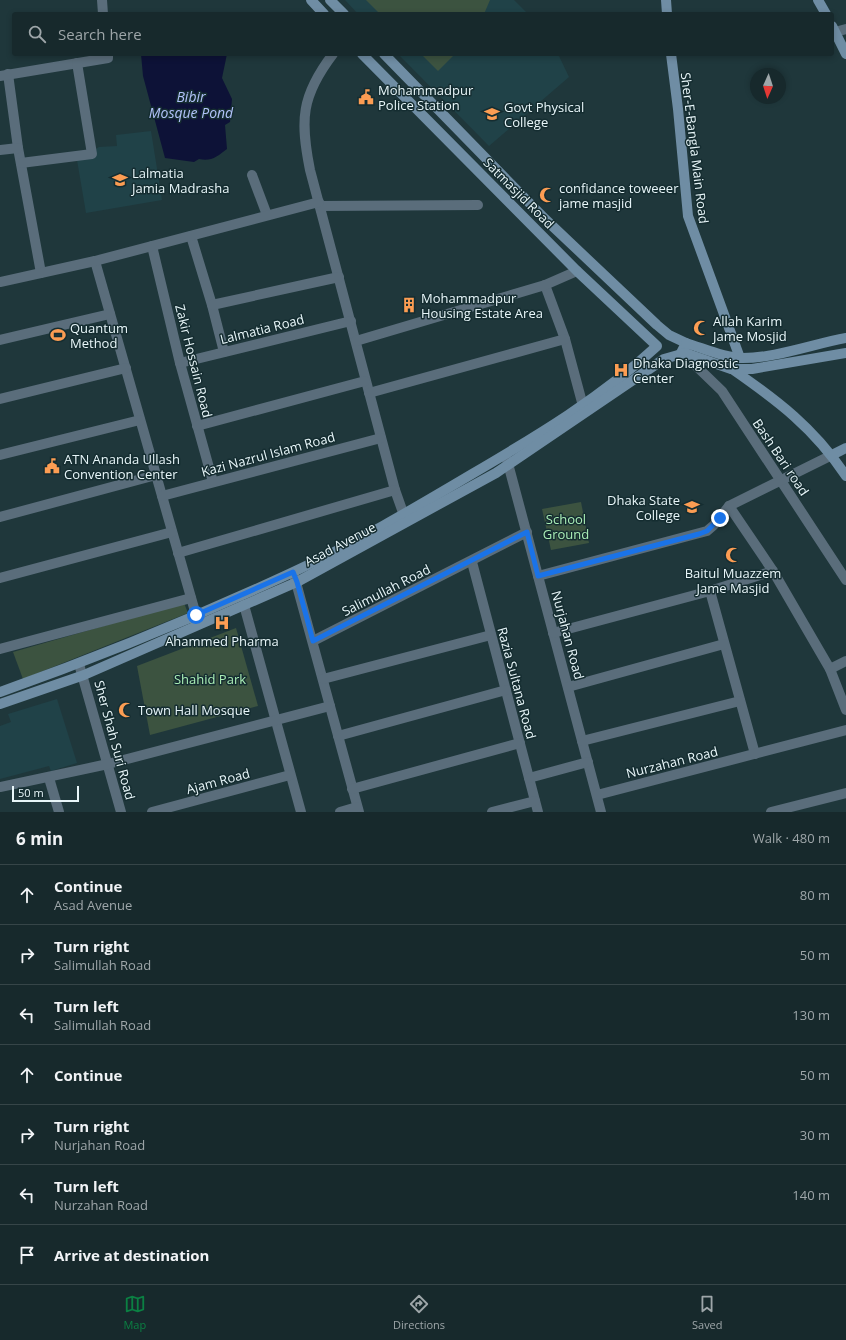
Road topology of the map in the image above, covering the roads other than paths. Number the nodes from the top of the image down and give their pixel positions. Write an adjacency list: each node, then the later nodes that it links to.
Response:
1 (102, 0): 6 (street)
2 (311, 0): 7 (main road)
3 (330, 0): 8 (main road)
4 (666, 0): 9 (main road)
5 (818, 0): 10 (main road)
6 (103, 12)
7 (322, 12)
8 (342, 12)
9 (667, 12)
10 (825, 12)
11 (834, 29): 12 (street); 13 (main road)
12 (846, 30)
13 (846, 54)
14 (108, 56): 19 (street)
15 (332, 56): 25 (street)
16 (364, 56): 31 (main road, Satmasjid Road)
17 (386, 56): 39 (main road, Satmasjid Road)
18 (671, 56): 50 (main road, Sher-E-Bangla Main Road)
19 (77, 63): 20 (street); 23 (street)
20 (4, 75): 21 (street)
21 (18, 148): 22 (street); 23 (street)
22 (0, 150)
23 (21, 163): 32 (street)
24 (252, 175): 27 (street)
25 (319, 204): 26 (street); 27 (street); 33 (street)
26 (478, 205)
27 (267, 216): 28 (street)
28 (191, 236): 29 (street); 36 (street)
29 (152, 246): 30 (street); 51 (street, Zakir Hossain Road)
30 (95, 261): 32 (street); 37 (street)
31 (578, 271): 35 (street); 45 (main road, Satmasjid Road)
32 (40, 273): 34 (street)
33 (339, 277): 36 (street); 38 (street)
34 (0, 282)
35 (545, 285): 41 (street); 43 (street)
36 (212, 305): 46 (street)
37 (110, 314): 42 (street); 52 (street)
38 (350, 321): 43 (street); 46 (street, Lalmatia Road)
39 (670, 334): 44 (main road, Satmasjid Road); 45 (main road, Asad Avenue)
40 (846, 338): 50 (main road, Satmasjid Road)
41 (565, 339): 55 (street); 57 (street)
42 (0, 340)
43 (356, 341): 54 (street)
44 (686, 342): 48 (main road); 50 (main road, Satmasjid Road)
45 (655, 348): 49 (main road, Satmasjid Road); 57 (main road, Asad Avenue)
46 (224, 352): 51 (street, Lalmatia Road)
47 (846, 352): 53 (main road)
48 (685, 353): 49 (main road, Asad Avenue); 53 (main road); 68 (street, Bash Bari road)
49 (667, 357): 65 (main road, Asad Avenue)
50 (740, 358)
51 (180, 363): 59 (street, Zakir Hossain Road)
52 (126, 368): 56 (street); 58 (street)
53 (731, 369): 64 (main road)
54 (366, 381): 55 (street); 59 (street)
55 (369, 393): 60 (street)
56 (0, 399)
57 (583, 406): 62 (main road, Asad Avenue)
58 (140, 420): 63 (street); 66 (street)
59 (197, 426): 69 (street, Zakir Hossain Road)
60 (381, 438): 69 (street, Kazi Nazrul Islam Road); 70 (street)
61 (846, 448): 64 (main road)
62 (506, 454): 65 (street, Nurjahan Road); 74 (main road, Asad Avenue)
63 (0, 455)
64 (832, 455): 67 (main road); 68 (street)
65 (509, 465): 74 (main road, Asad Avenue); 76 (street, Nurjahan Road)
66 (156, 475): 71 (street); 73 (street)
67 (846, 476)
68 (782, 480): 72 (street); 83 (street, Bash Bari road)
69 (213, 482): 71 (street, Kazi Nazrul Islam Road)
70 (395, 490): 74 (street); 77 (street)
71 (162, 496): 75 (street)
72 (729, 506): 79 (street); 80 (street)
73 (0, 517)
74 (405, 519): 81 (main road, Asad Avenue)
75 (172, 532): 77 (street); 82 (street)
76 (527, 532): 78 (street, Salimullah Road); 80 (street, Nurjahan Road)
77 (178, 553): 85 (street)
78 (472, 562): 89 (street, Razia Sultana Road); 90 (street, Salimullah Road)
79 (773, 571): 84 (street); 95 (street)
80 (538, 576): 88 (street, Nurjahan Road)
81 (295, 577): 86 (main road, Asad Avenue); 87 (main road, Asad Avenue); 90 (street)
82 (0, 578)
83 (846, 580)
84 (710, 590): 88 (street); 91 (street)
85 (191, 598): 87 (street); 92 (street)
86 (244, 605): 96 (main road, Asad Avenue); 105 (street)
87 (196, 615): 94 (main road, Asad Avenue)
88 (553, 632): 98 (street, Nurjahan Road)
89 (491, 635): 97 (street); 99 (street, Razia Sultana Road)
90 (313, 641): 97 (street)
91 (724, 644): 98 (street); 101 (street)
92 (0, 649)
93 (846, 661): 95 (street)
94 (79, 664): 96 (street, Sher Shah Suri Road); 100 (main road, Asad Avenue)
95 (830, 669): 104 (street)
96 (84, 675): 102 (main road, Asad Avenue); 112 (street, Sher Shah Suri Road)
97 (323, 679): 103 (street)
98 (568, 686): 108 (street, Nurjahan Road)
99 (506, 690): 107 (street); 109 (street, Razia Sultana Road)
100 (0, 692)
101 (740, 702): 108 (street); 110 (street)
102 (0, 704)
103 (330, 706): 105 (street); 107 (street)
104 (846, 710)
105 (276, 721): 112 (street); 113 (street)
106 (846, 730): 110 (street, Nurzahan Road)
107 (338, 736): 117 (street)
108 (582, 741): 111 (street, Nurjahan Road)
109 (520, 743): 115 (street, Razia Sultana Road); 117 (street)
110 (755, 754): 119 (street, Nurzahan Road)
111 (588, 762): 115 (street); 119 (street, Nurjahan Road)
112 (108, 764): 114 (street); 123 (street, Sher Shah Suri Road)
113 (290, 774): 124 (street, Ajam Road); 125 (street)
114 (49, 778): 116 (street); 122 (street)
115 (529, 778): 120 (street, Razia Sultana Road)
116 (0, 788)
117 (352, 789): 121 (street)
118 (846, 793): 130 (street)
119 (597, 795): 129 (street, Nurjahan Road)
120 (535, 801): 127 (street); 128 (street, Razia Sultana Road)
121 (358, 810): 126 (street)
122 (59, 812)
123 (121, 812)
124 (152, 812)
125 (301, 812)
126 (340, 812)
127 (492, 812)
128 (538, 812)
129 (601, 812)
130 (772, 812)

